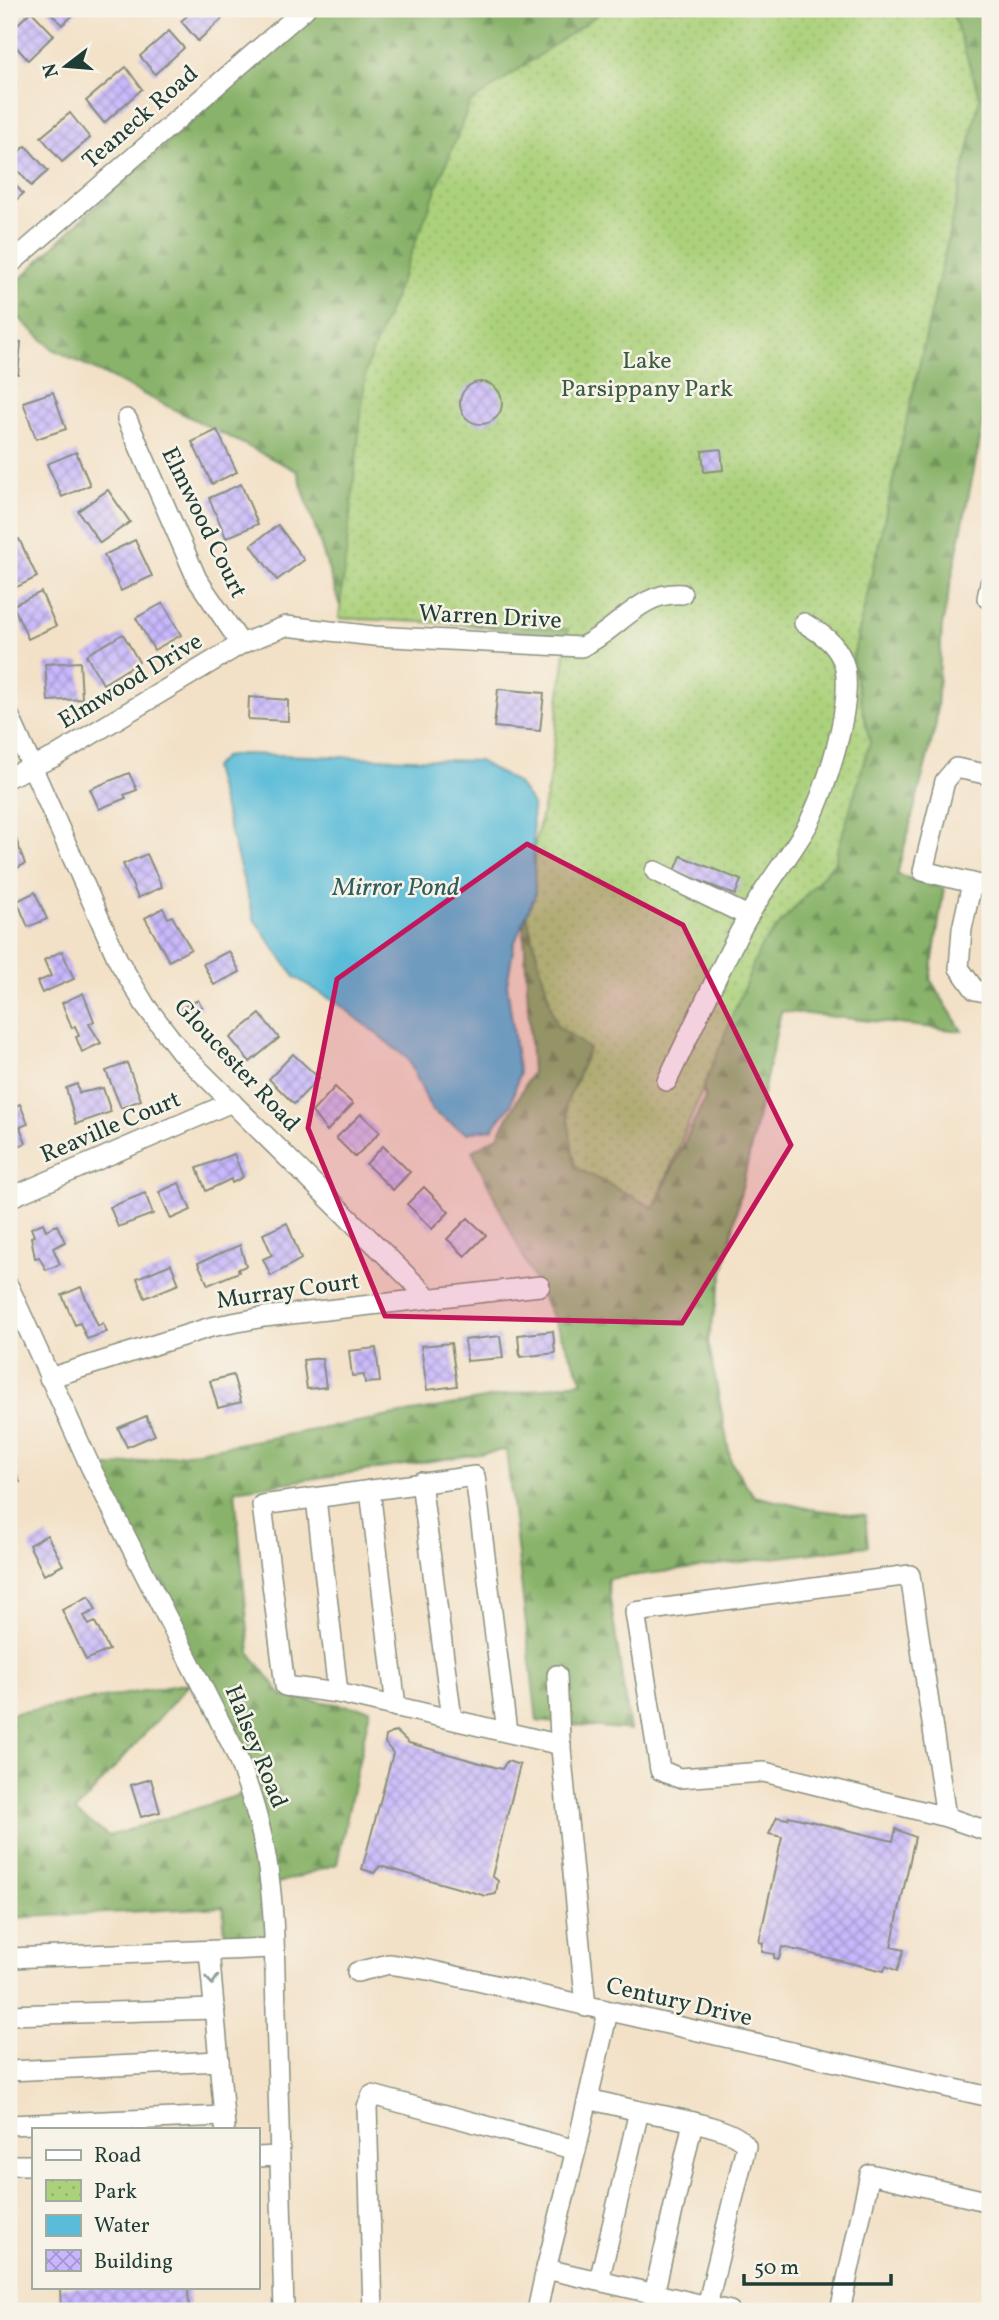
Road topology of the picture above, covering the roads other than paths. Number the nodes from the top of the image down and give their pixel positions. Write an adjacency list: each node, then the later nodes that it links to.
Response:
1 (305, 9): 2 (street, Teaneck Road)
2 (9, 265)
3 (127, 419): 9 (street, Elmwood Court)
4 (990, 584): 6 (street)
5 (682, 594): 8 (street, Warren Drive)
6 (990, 599)
7 (804, 623): 16 (street)
8 (279, 628): 9 (street, Elmwood Drive)
9 (241, 644): 11 (street, Elmwood Drive)
10 (9, 715): 11 (street, Gloucester Road)
11 (32, 768): 13 (street, Elmwood Drive); 19 (street, Gloucester Road)
12 (990, 775): 15 (street)
13 (9, 777)
14 (655, 871): 16 (street)
15 (981, 885): 17 (street)
16 (748, 916): 18 (street)
17 (990, 993)
18 (667, 1081)
19 (232, 1102): 20 (street, Reaville Court); 23 (street, Gloucester Road)
20 (9, 1198)
21 (540, 1286): 23 (street, Murray Court)
22 (9, 1287): 24 (street, Halsey Road)
23 (429, 1298): 24 (street, Murray Court)
24 (50, 1378): 36 (street, Halsey Road)
25 (421, 1482): 26 (street); 31 (street); 32 (street)
26 (370, 1490): 27 (street); 30 (street)
27 (316, 1498): 29 (street); 29 (street)
28 (557, 1675): 33 (street)
29 (338, 1693): 30 (street)
30 (396, 1707): 31 (street)
31 (452, 1719): 32 (street)
32 (508, 1732): 33 (street)
33 (561, 1745): 40 (street)
34 (946, 1817): 34 (street); 35 (street)
35 (990, 1832)
36 (274, 1948): 37 (street); 53 (street, Halsey Road)
37 (209, 1951): 38 (street); 41 (street, one-way to 41)
38 (9, 1958)
39 (356, 1972): 40 (street, Century Drive)
40 (586, 2007): 42 (street, Century Drive)
41 (215, 2009): 43 (street); 44 (street)
42 (608, 2012): 46 (street, Century Drive); 47 (street)
43 (9, 2015)
44 (219, 2061): 45 (street); 50 (street)
45 (9, 2071)
46 (990, 2097)
47 (588, 2099): 48 (street); 52 (street)
48 (639, 2111): 49 (street); 59 (street)
49 (693, 2122): 60 (street); 61 (street)
50 (224, 2123): 51 (street)
51 (9, 2125)
52 (576, 2150): 58 (street); 63 (street)
53 (279, 2156): 54 (street); 62 (street, Halsey Road)
54 (259, 2157)
55 (9, 2165): 56 (street)
56 (32, 2165)
57 (990, 2202): 66 (street)
58 (546, 2269): 59 (street); 64 (street)
59 (599, 2281): 60 (street)
60 (654, 2294): 61 (street)
61 (707, 2306): 65 (street)
62 (284, 2311)
63 (373, 2311)
64 (537, 2311)
65 (730, 2311)
66 (840, 2311)

